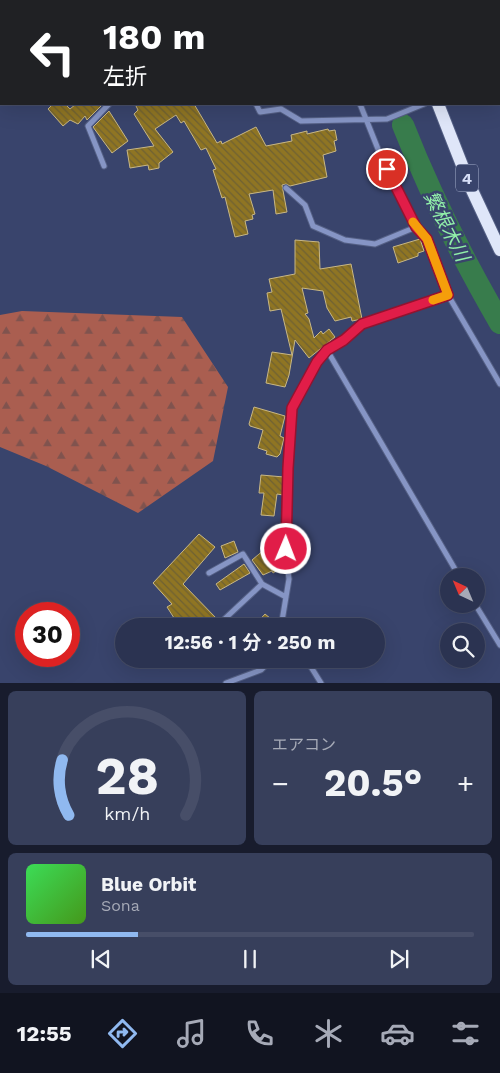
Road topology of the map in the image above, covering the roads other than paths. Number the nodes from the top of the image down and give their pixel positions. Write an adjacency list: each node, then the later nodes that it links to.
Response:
1 (108, 105): 7 (street)
2 (256, 105): 6 (street)
3 (360, 105): 6 (street)
4 (422, 105): 6 (street)
5 (438, 105): 10 (main road, 4)
6 (366, 119): 9 (street)
7 (104, 166)
8 (286, 188): 9 (street)
9 (416, 227): 11 (street)
10 (500, 250)
11 (448, 295): 12 (street); 13 (street)
12 (327, 350): 14 (street); 17 (street)
13 (500, 384)
14 (454, 568)
15 (209, 573): 16 (street)
16 (262, 584): 17 (street); 19 (street)
17 (286, 597): 20 (street)
18 (481, 613): 21 (street)
19 (226, 618)
20 (282, 618)
21 (500, 645)
22 (263, 668): 24 (street)
23 (312, 668): 25 (street)
24 (226, 683)
25 (321, 683)

